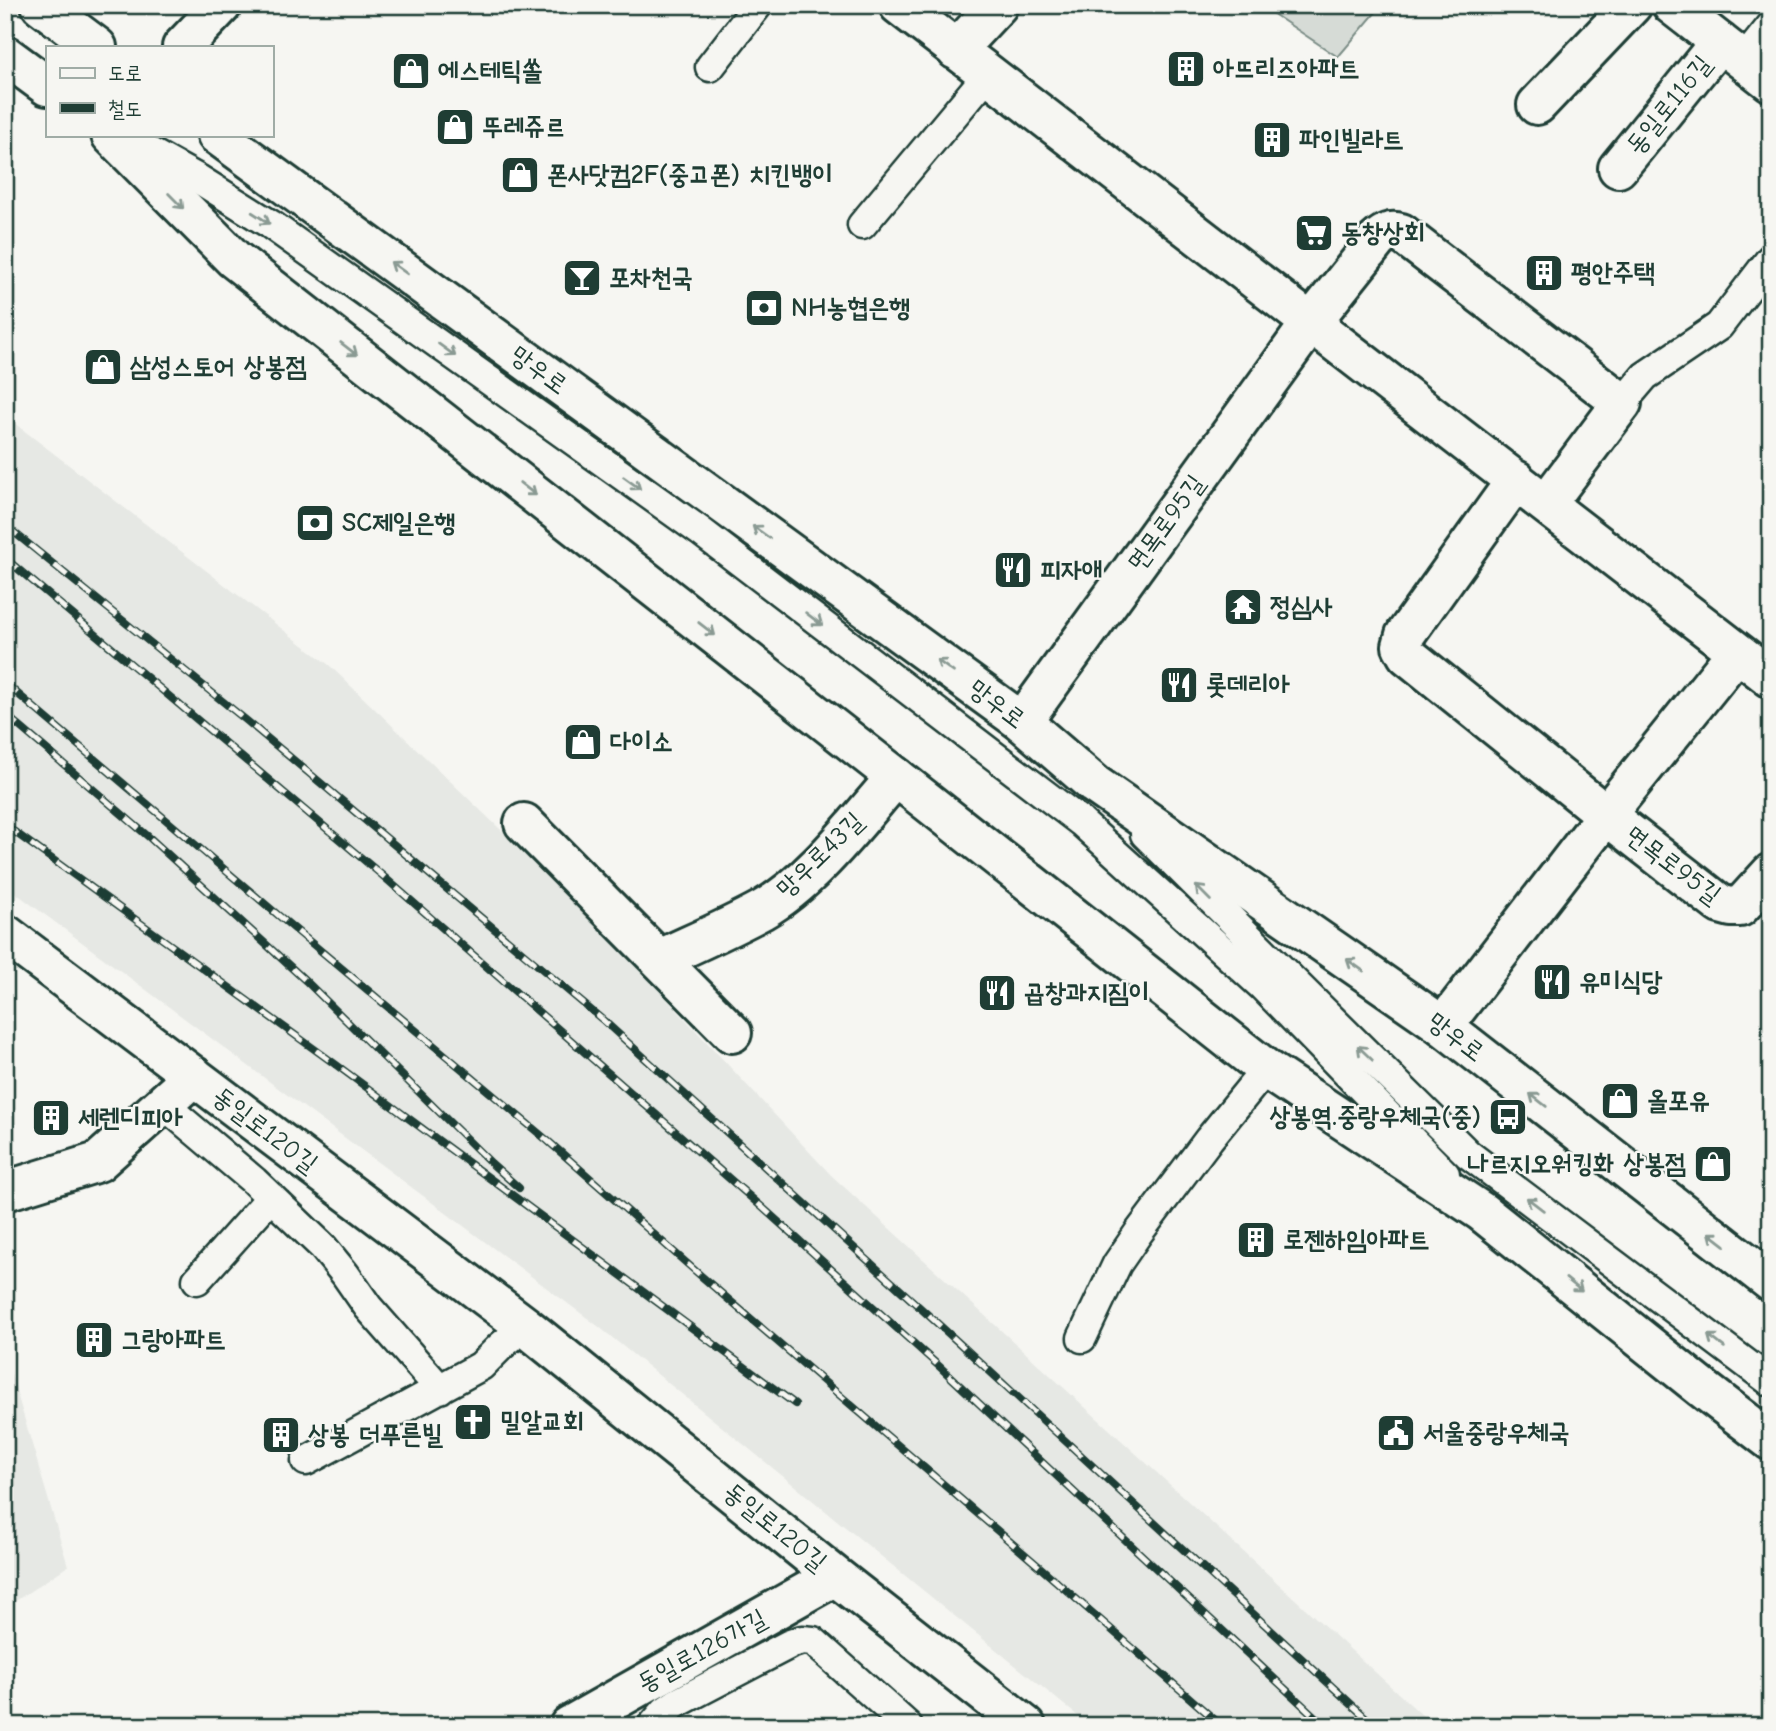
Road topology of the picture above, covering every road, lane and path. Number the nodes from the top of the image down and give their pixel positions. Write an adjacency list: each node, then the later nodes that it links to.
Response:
1 (41, 5): 9 (street)
2 (222, 5): 10 (street)
3 (758, 5): 14 (lane)
4 (899, 5): 11 (street)
5 (998, 5): 11 (street)
6 (1632, 5): 17 (street)
7 (1672, 5): 13 (street, 동일로116길)
8 (1771, 26): 13 (lane)
9 (96, 46)
10 (183, 46)
11 (956, 50): 15 (street)
12 (5, 55): 16 (street)
13 (1745, 62): 21 (street, 동일로116길)
14 (710, 67)
15 (988, 74): 22 (lane); 24 (street)
16 (46, 85)
17 (1537, 105)
18 (112, 136): 31 (street, one-way to 31)
19 (120, 136): 45 (lane, one-way to 45)
20 (218, 136): 30 (street, 망우로, one-way to 20)
21 (1618, 168)
22 (862, 225)
23 (1771, 258): 25 (lane)
24 (1310, 324): 25 (street, 면목로95길); 26 (street); 30 (street, 면목로95길)
25 (1622, 403): 27 (street)
26 (1516, 480): 27 (street); 33 (street, 면목로95길)
27 (1546, 504): 28 (street)
28 (1737, 652): 29 (street); 33 (street, 면목로95길)
29 (1771, 678)
30 (1022, 722): 32 (street, 망우로)
31 (896, 777): 37 (street, 망우로43길); 40 (street)
32 (1094, 784): 38 (street, 망우로, one-way to 32); 50 (lane, one-way to 32)
33 (1606, 815): 35 (street, 면목로95길); 38 (street, 면목로95길)
34 (524, 823): 37 (street)
35 (1771, 873)
36 (5, 934): 41 (street, 동일로120길)
37 (660, 959): 39 (street)
38 (1443, 1026): 46 (street, 망우로, one-way to 38)
39 (732, 1033)
40 (1266, 1069): 45 (street); 49 (lane)
41 (194, 1076): 42 (street); 48 (street, 동일로120길)
42 (163, 1104): 43 (street); 44 (lane, 동일로120길)
43 (5, 1191)
44 (271, 1197): 47 (lane); 51 (lane, 동일로120길)
45 (1482, 1212): 52 (street, one-way to 52)
46 (1769, 1276)
47 (197, 1280)
48 (525, 1326): 51 (lane); 54 (street, 동일로120길)
49 (1082, 1338)
50 (1771, 1382)
51 (440, 1389): 53 (lane)
52 (1771, 1440)
53 (306, 1461)
54 (835, 1576): 55 (street, 동일로126가길); 58 (street, 동일로120길)
55 (569, 1726)
56 (652, 1726): 57 (lane)
57 (908, 1726)
58 (1027, 1726)

